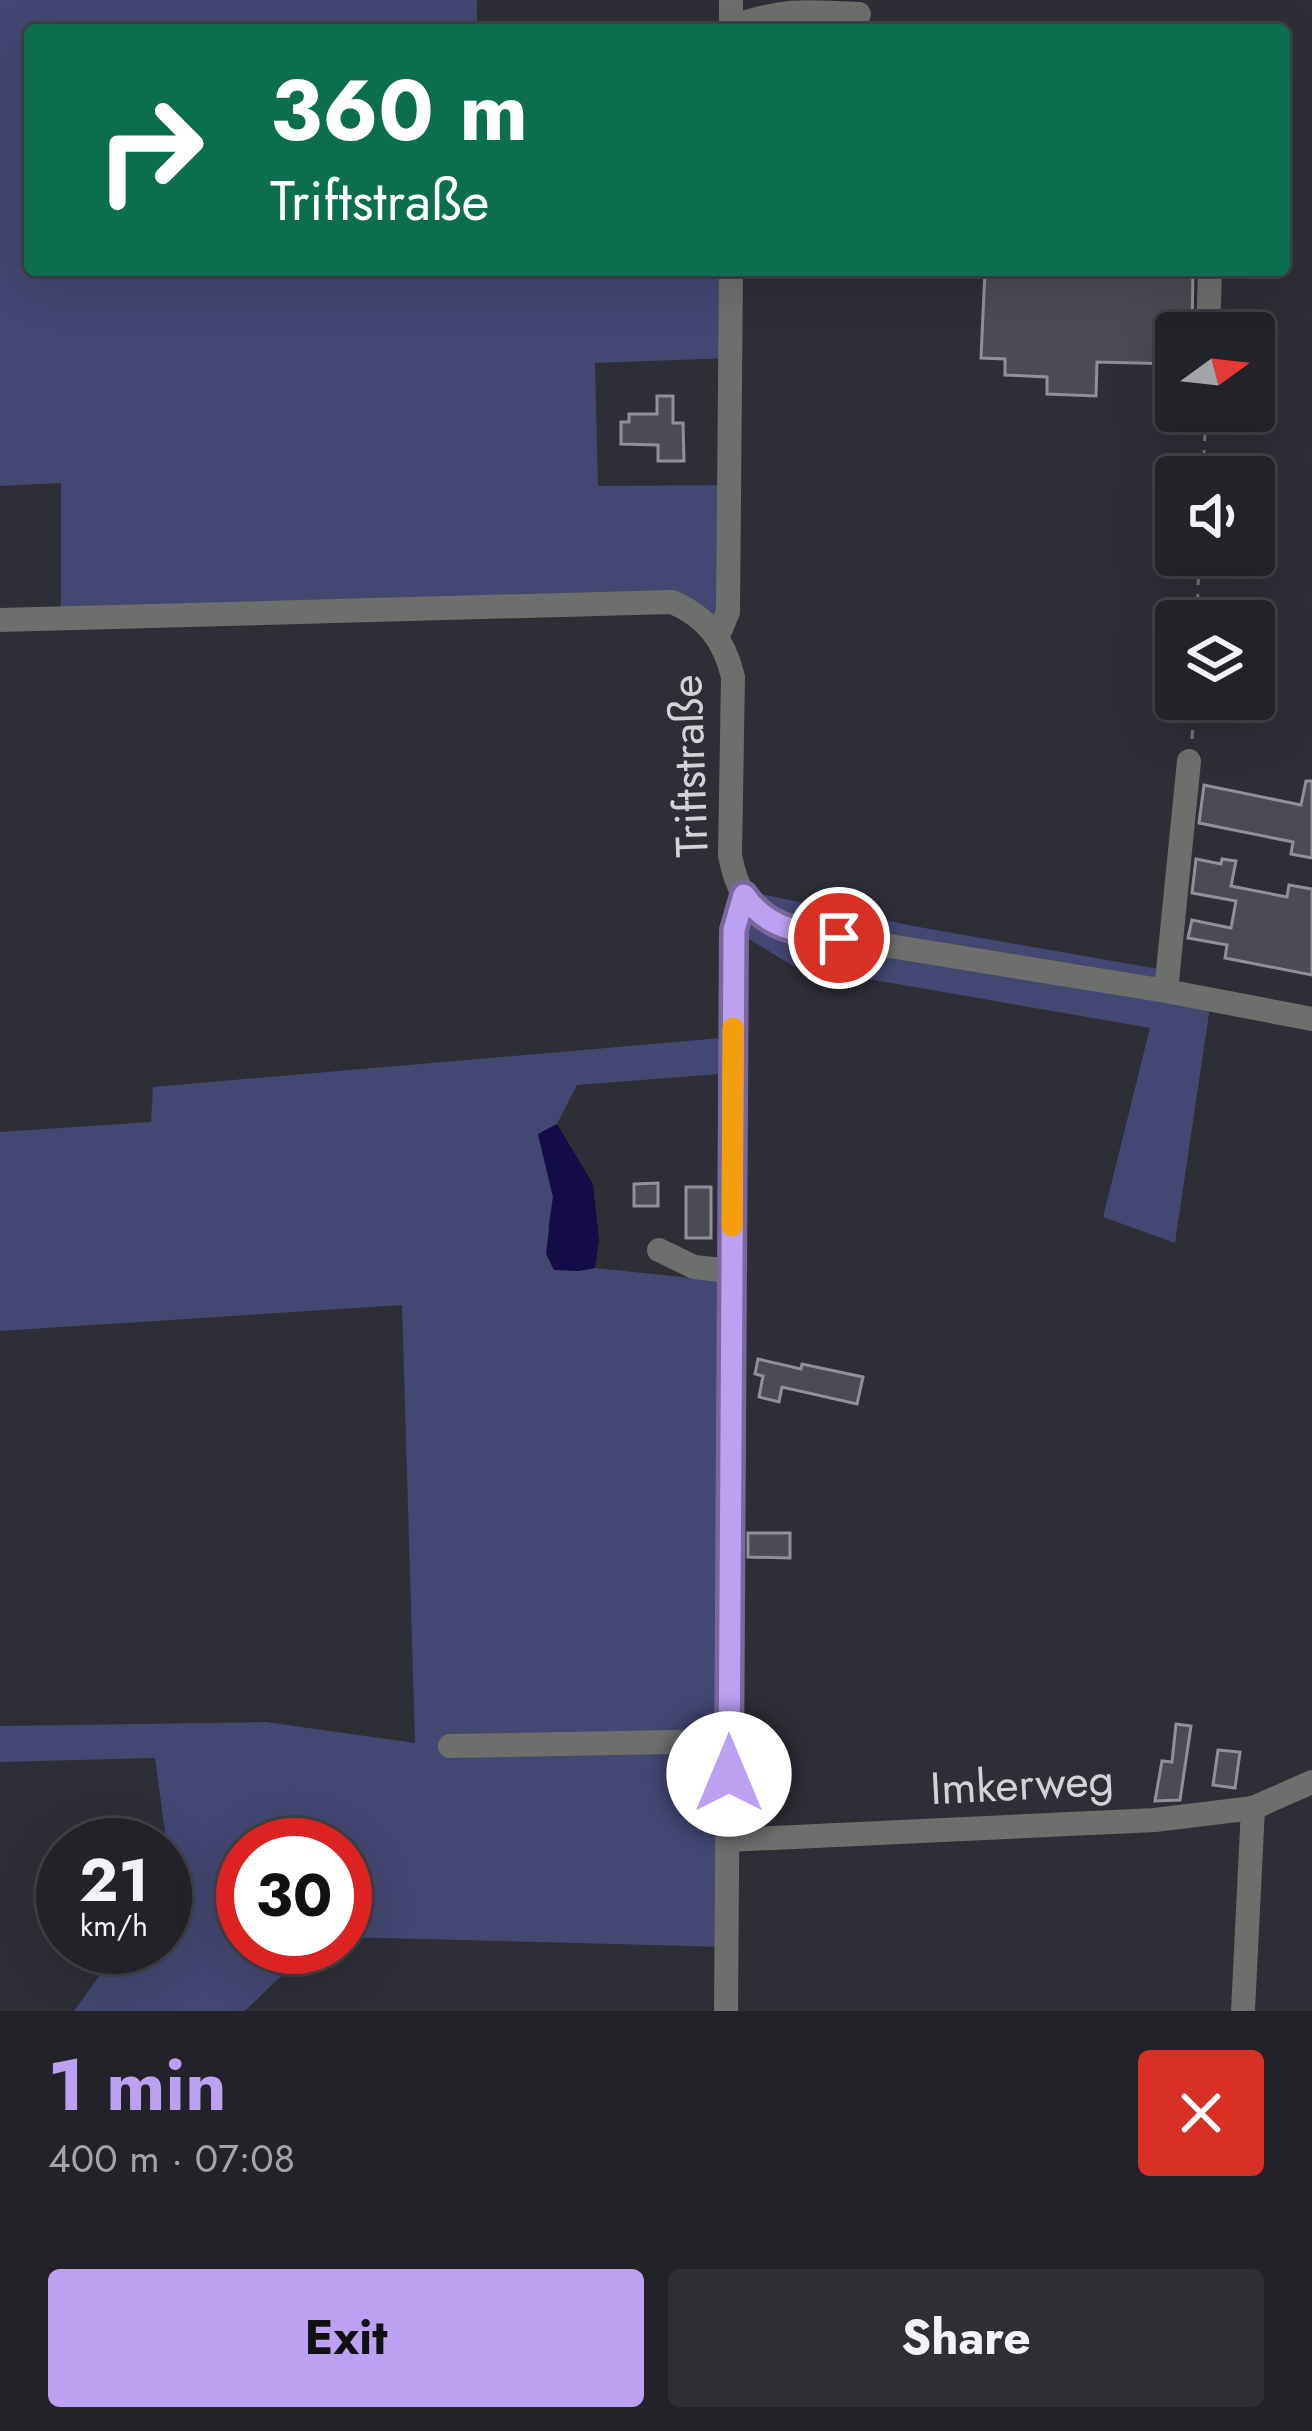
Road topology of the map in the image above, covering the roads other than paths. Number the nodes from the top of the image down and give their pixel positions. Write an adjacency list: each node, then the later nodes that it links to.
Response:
1 (859, 14): 2 (street)
2 (743, 24)
3 (731, 276): 7 (street)
4 (1210, 276): 5 (street)
5 (1209, 312)
6 (0, 620): 7 (street, Triftstraße)
7 (718, 636): 9 (street, Triftstraße)
8 (1190, 761): 10 (street)
9 (744, 895): 10 (street, Triftstraße); 13 (street)
10 (1166, 991): 11 (street, Triftstraße)
11 (1312, 1019)
12 (659, 1250): 13 (street)
13 (732, 1271): 14 (street)
14 (728, 1741): 15 (street); 18 (street)
15 (450, 1746)
16 (1312, 1782): 17 (street, Imkerweg)
17 (1253, 1808): 18 (street, Imkerweg); 20 (street)
18 (729, 1840): 19 (street)
19 (726, 2011)
20 (1244, 2011)

